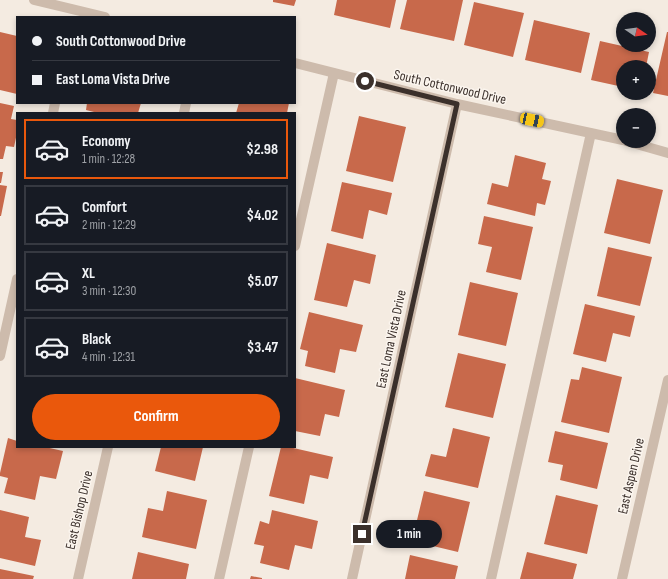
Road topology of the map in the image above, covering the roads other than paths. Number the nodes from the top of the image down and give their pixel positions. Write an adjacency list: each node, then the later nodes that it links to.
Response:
1 (34, 0): 2 (street)
2 (75, 14): 3 (street)
3 (95, 16)
4 (296, 63): 5 (street, South Cottonwood Drive)
5 (334, 73): 6 (street, South Cottonwood Drive); 11 (street)
6 (457, 104): 7 (street, South Cottonwood Drive); 19 (street, East Loma Vista Drive)
7 (591, 133): 8 (street, South Cottonwood Drive); 20 (street)
8 (616, 138)
9 (650, 148): 10 (street)
10 (668, 153)
11 (296, 242)
12 (16, 283): 13 (street)
13 (0, 356)
14 (668, 380): 21 (street, East Aspen Drive)
15 (108, 448): 17 (street, East Bishop Drive)
16 (249, 448): 18 (street)
17 (78, 579)
18 (219, 579)
19 (352, 579)
20 (491, 579)
21 (622, 579)

